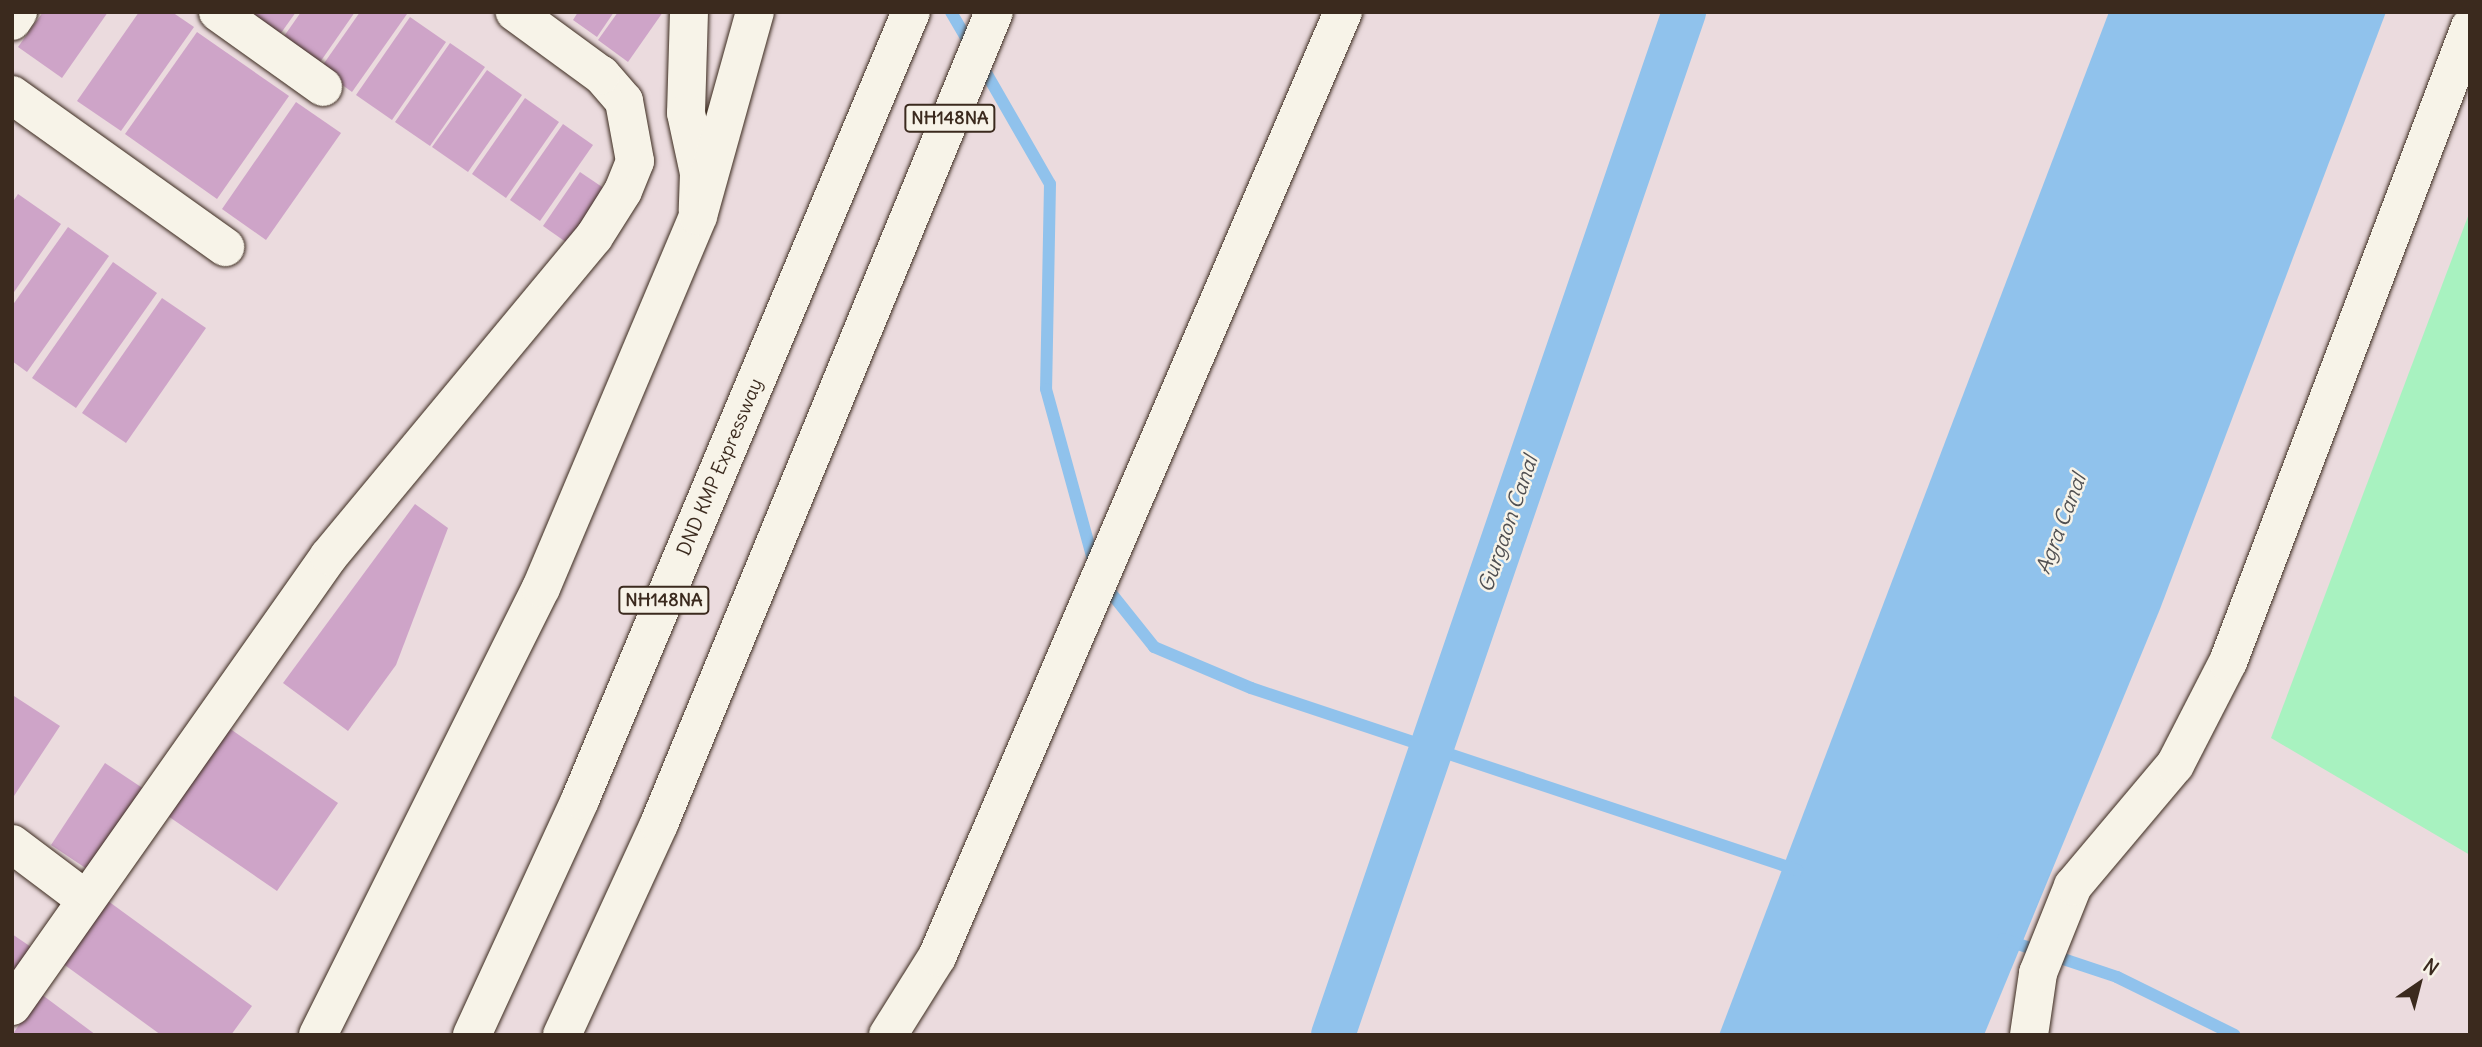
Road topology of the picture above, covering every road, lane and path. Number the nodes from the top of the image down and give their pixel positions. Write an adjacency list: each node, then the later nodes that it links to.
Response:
1 (18, 12): 9 (main road)
2 (218, 12): 11 (main road)
3 (515, 12): 17 (main road)
4 (689, 12): 14 (main road)
5 (755, 12): 14 (main road)
6 (911, 12): 20 (main road, DND KMP Expressway / NH148NA)
7 (994, 12): 21 (main road, NH148NA)
8 (1343, 12): 22 (main road)
9 (12, 21)
10 (2470, 27): 12 (main road)
11 (323, 87)
12 (2458, 92): 23 (main road)
13 (12, 95): 15 (main road)
14 (698, 216): 19 (main road)
15 (225, 247)
16 (12, 845): 17 (main road)
17 (85, 898): 18 (main road)
18 (12, 1006)
19 (318, 1035)
20 (472, 1035)
21 (562, 1035)
22 (888, 1035)
23 (2029, 1035)

